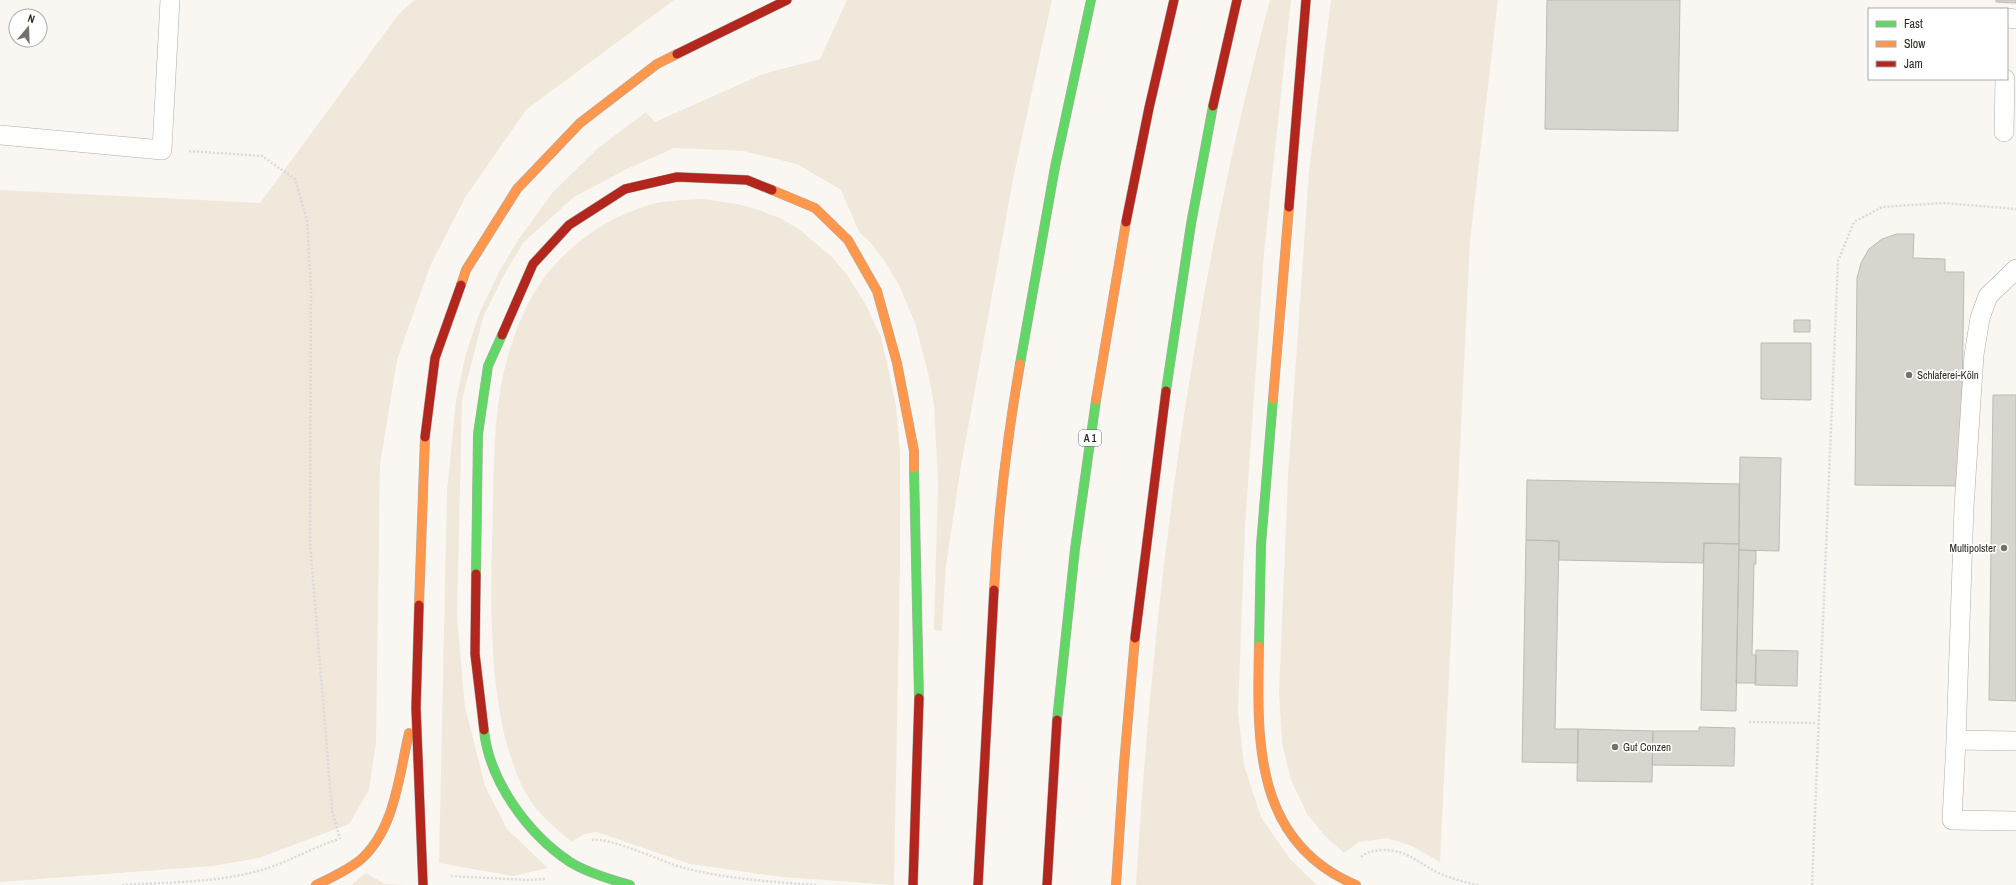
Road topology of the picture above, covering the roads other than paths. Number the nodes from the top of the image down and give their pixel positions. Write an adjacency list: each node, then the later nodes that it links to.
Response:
1 (170, 0): 11 (lane)
2 (787, 0): 13 (highway)
3 (1091, 0): 8 (highway)
4 (1094, 0): 8 (highway)
5 (1174, 0): 19 (highway, A 1)
6 (1237, 0): 20 (highway)
7 (1306, 0): 24 (highway)
8 (1086, 25): 18 (highway)
9 (2005, 80): 10 (lane)
10 (2004, 132)
11 (0, 135)
12 (2016, 269): 14 (lane)
13 (416, 708): 21 (highway); 22 (highway)
14 (1956, 740): 15 (lane); 16 (lane)
15 (2016, 740)
16 (2016, 821)
17 (913, 882): 23 (highway)
18 (978, 884)
19 (1047, 884)
20 (1116, 884)
21 (316, 885)
22 (423, 885)
23 (630, 885)
24 (1356, 885)

